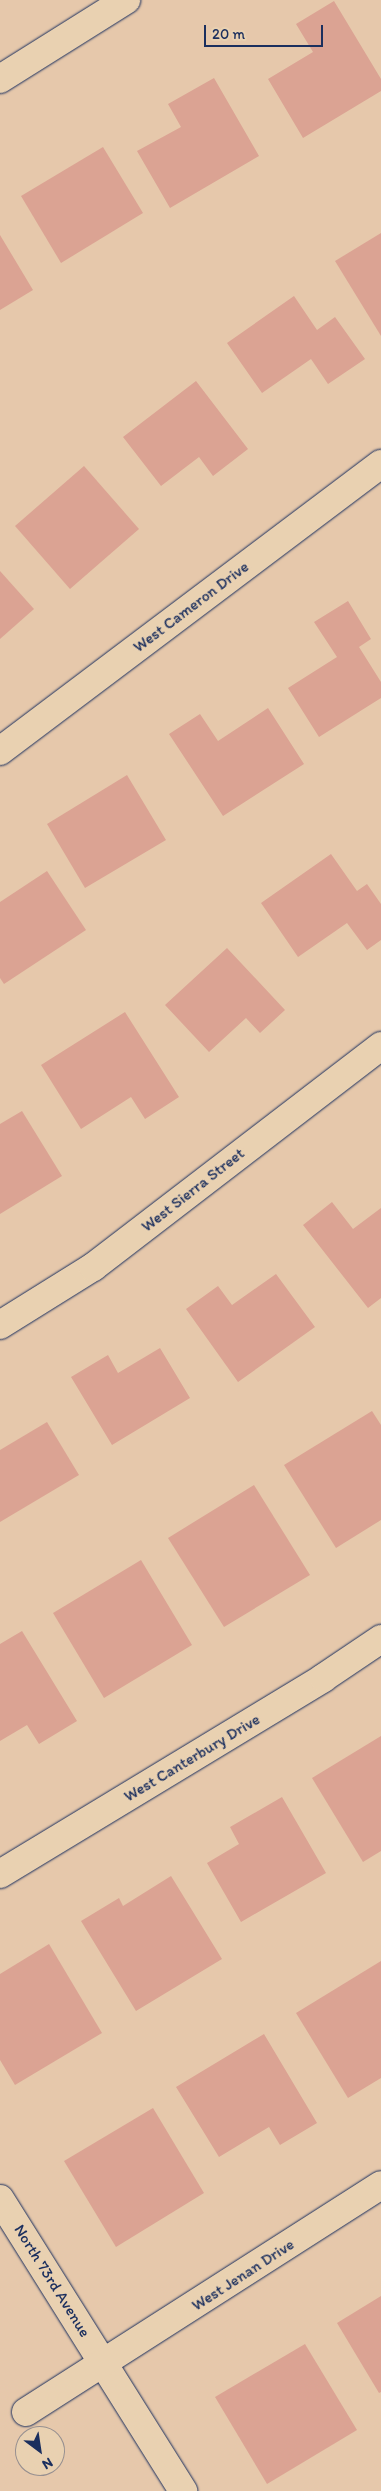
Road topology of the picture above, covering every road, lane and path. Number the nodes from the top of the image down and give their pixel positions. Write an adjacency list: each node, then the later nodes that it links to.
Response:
1 (126, 0): 2 (street)
2 (0, 79)
3 (381, 464): 4 (street, West Cameron Drive)
4 (0, 751)
5 (381, 1046): 6 (street, West Sierra Street)
6 (0, 1325)
7 (381, 1638): 8 (street, West Canterbury Drive)
8 (0, 1874)
9 (381, 2185): 11 (street, West Jenan Drive)
10 (0, 2199): 11 (street, North 73rd Avenue)
11 (104, 2364): 12 (street); 13 (street, North 73rd Avenue)
12 (26, 2412)
13 (183, 2491)

